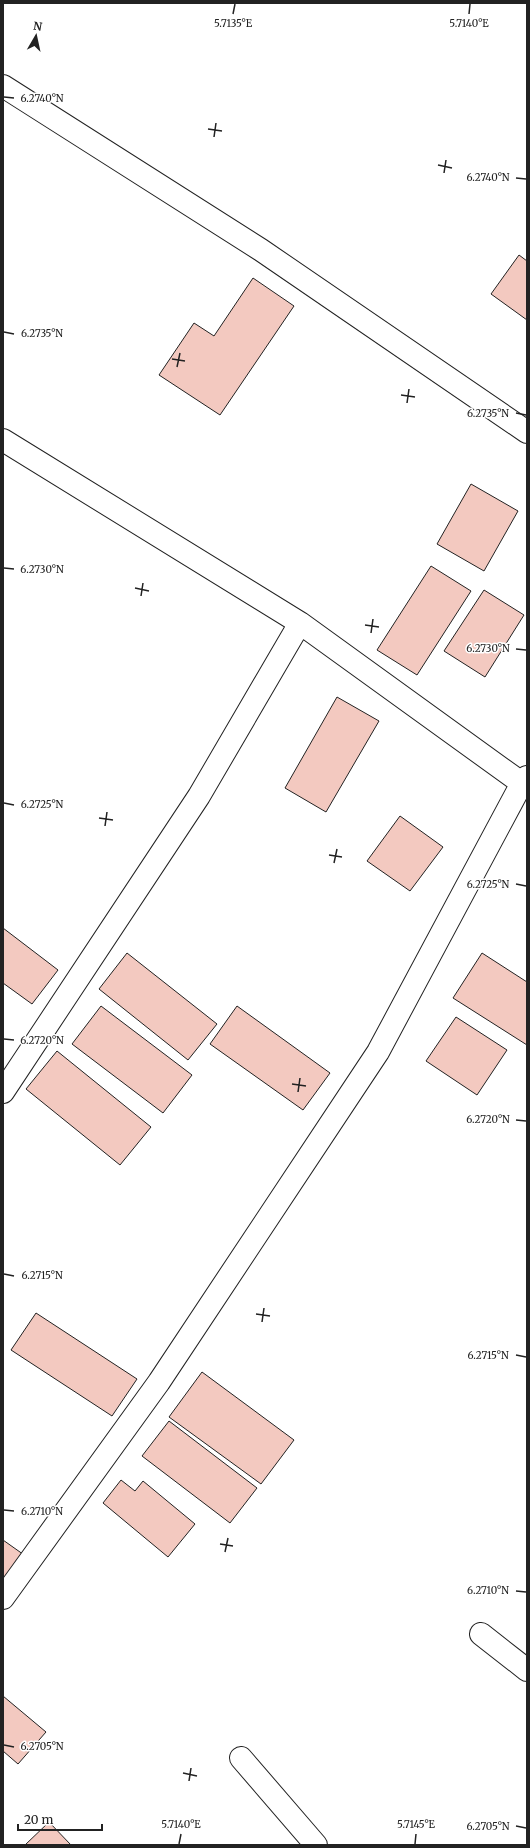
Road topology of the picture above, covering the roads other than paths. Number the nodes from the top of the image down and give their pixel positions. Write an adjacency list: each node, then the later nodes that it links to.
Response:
1 (3, 86): 2 (street)
2 (527, 432)
3 (3, 440): 4 (street)
4 (300, 623): 5 (street); 6 (street)
5 (525, 782): 7 (street)
6 (3, 1092)
7 (3, 1598)
8 (481, 1634): 9 (street)
9 (527, 1670)
10 (241, 1758): 11 (street)
11 (316, 1845)

